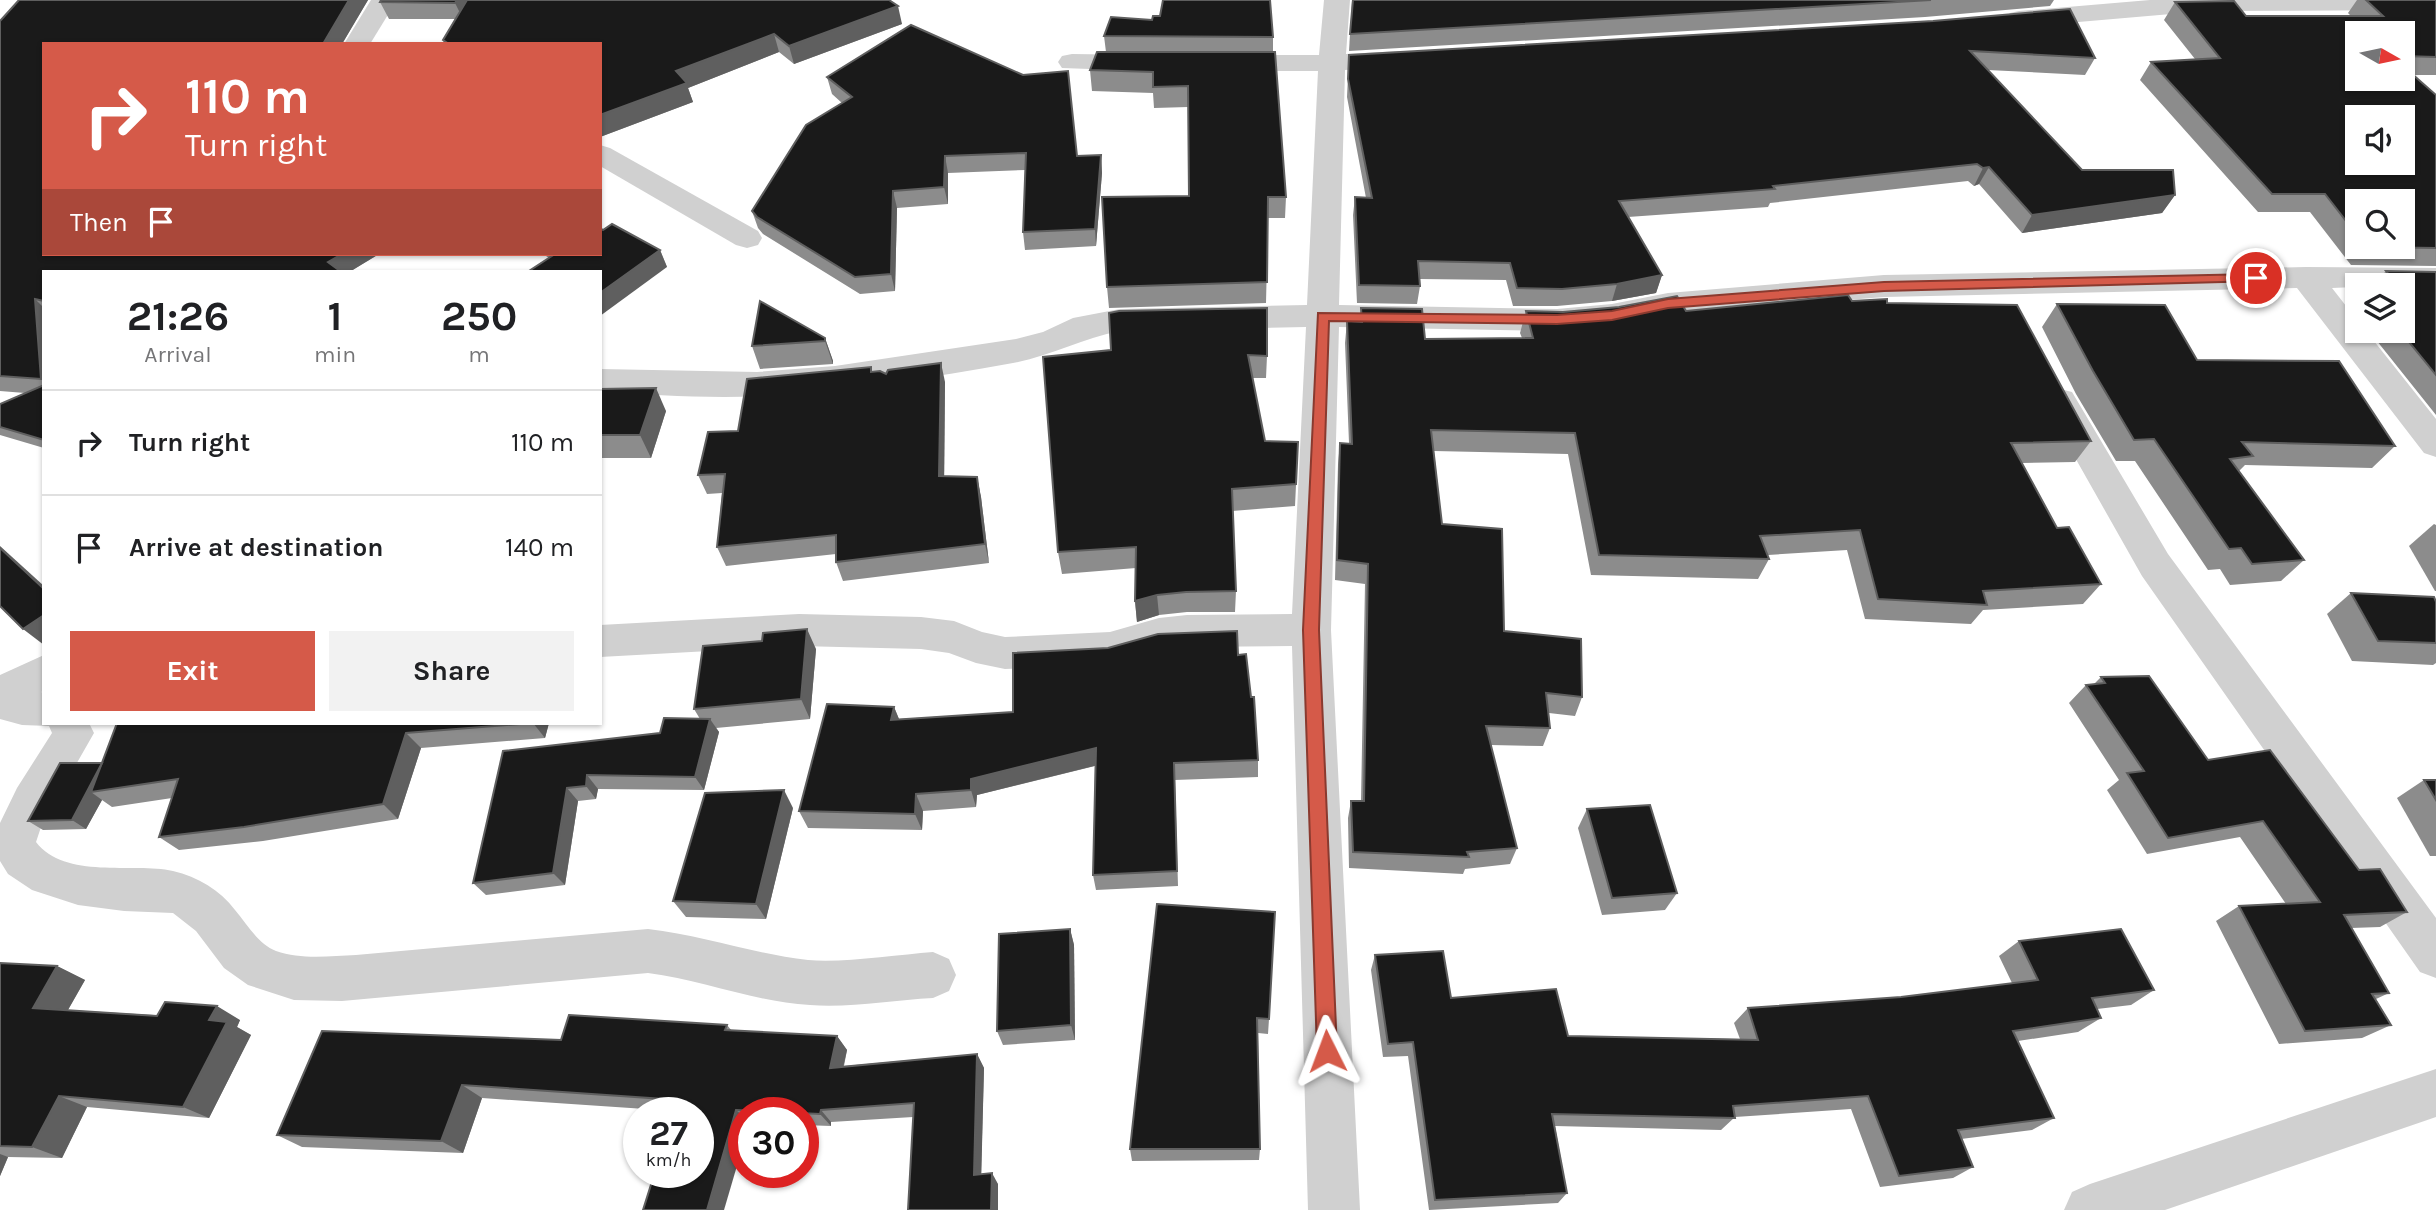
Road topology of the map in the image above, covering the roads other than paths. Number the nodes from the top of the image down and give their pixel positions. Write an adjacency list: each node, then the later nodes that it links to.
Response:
1 (384, 0): 5 (street)
2 (1337, 0): 10 (street)
3 (2436, 2): 4 (street)
4 (1993, 21)
5 (358, 42)
6 (1429, 58): 10 (street)
7 (1072, 62): 8 (street)
8 (1167, 63)
9 (1195, 63): 10 (street)
10 (1332, 63): 16 (street)
11 (602, 155): 12 (street)
12 (747, 238)
13 (2306, 277): 14 (street); 15 (street); 20 (street)
14 (2436, 278)
15 (2001, 284): 16 (street); 17 (street)
16 (1323, 316): 19 (street); 21 (street)
17 (2018, 317)
18 (2046, 374): 28 (street)
19 (602, 381)
20 (2436, 444)
21 (1311, 630): 22 (street); 31 (street)
22 (602, 641)
23 (42, 673): 24 (street)
24 (0, 694)
25 (0, 702): 26 (street)
26 (42, 709)
27 (69, 725): 29 (street)
28 (2436, 956)
29 (933, 975)
30 (2436, 1093): 32 (street)
31 (1334, 1210)
32 (2090, 1210)

